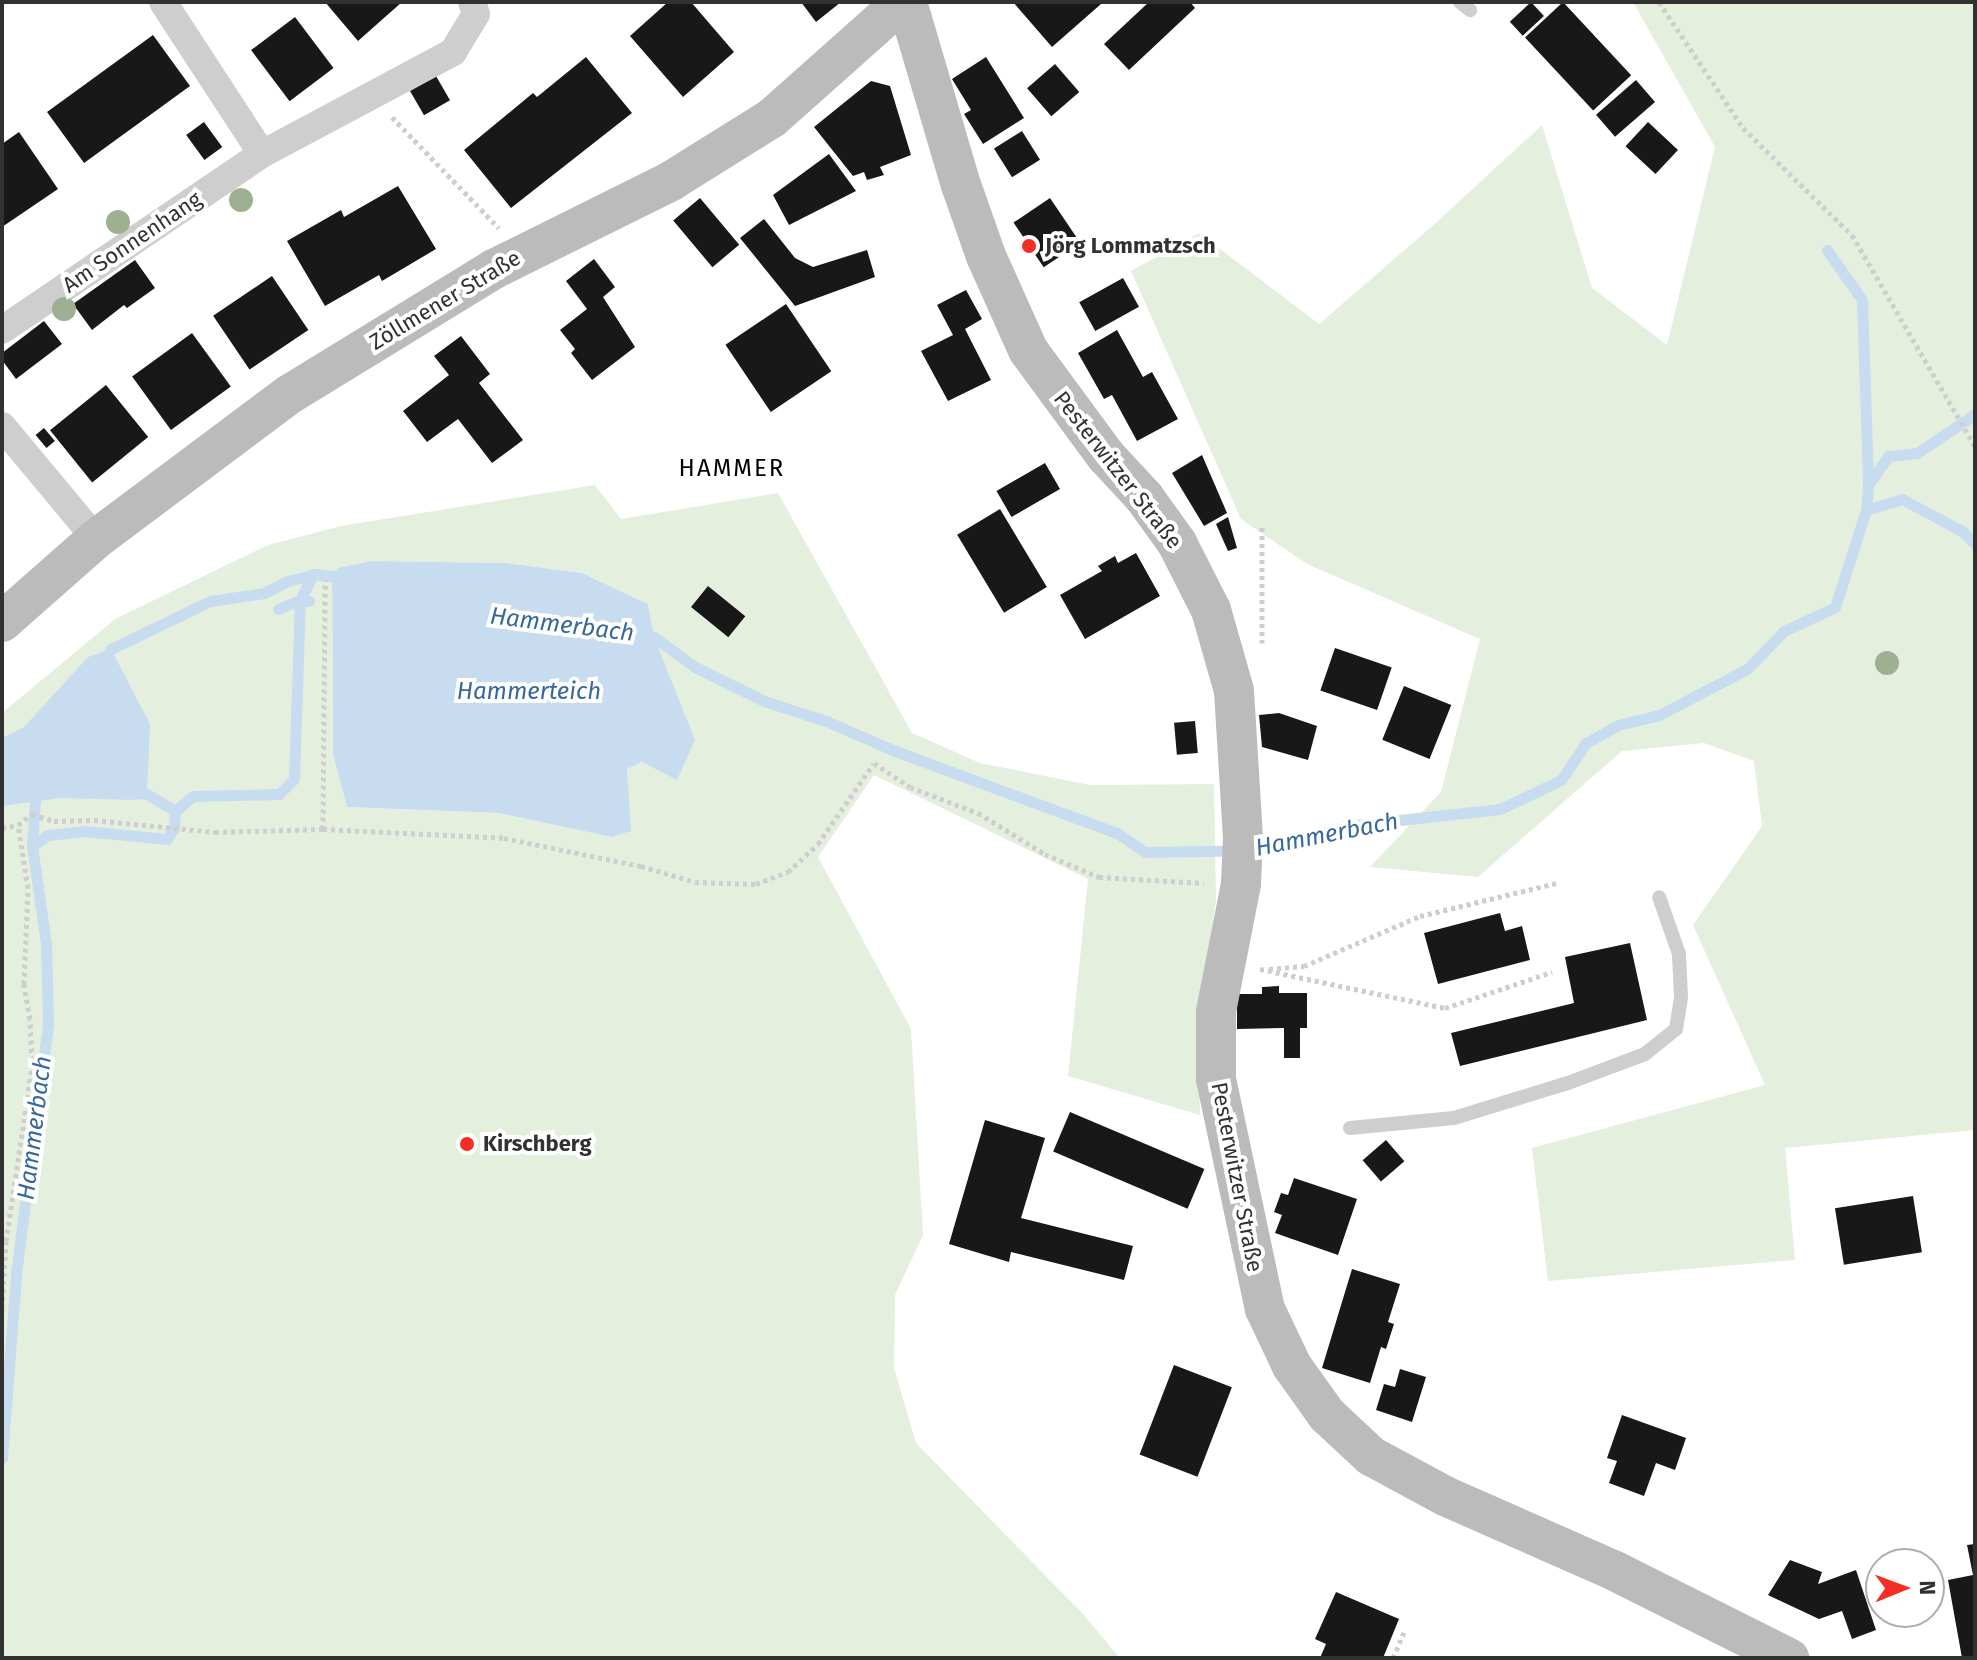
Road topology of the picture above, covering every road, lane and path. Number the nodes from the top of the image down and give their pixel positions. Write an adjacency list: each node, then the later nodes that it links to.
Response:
1 (163, 2): 6 (street)
2 (472, 2): 5 (street, Am Sonnenhang)
3 (905, 2): 12 (street, Zöllmener Straße); 19 (street, Pesterwitzer Straße)
4 (1659, 2): 10 (path)
5 (372, 96): 6 (street, Am Sonnenhang); 7 (path)
6 (262, 154): 8 (street, Am Sonnenhang)
7 (508, 237)
8 (2, 330)
9 (2, 426): 12 (street)
10 (1975, 446)
11 (1262, 524): 15 (path)
12 (96, 539): 14 (street, Zöllmener Straße)
13 (325, 580): 18 (path)
14 (2, 622)
15 (1262, 648)
16 (18, 825): 17 (path); 18 (path); 25 (path)
17 (2, 828)
18 (323, 829): 19 (path)
19 (1242, 864): 22 (street, Pesterwitzer Straße)
20 (1556, 883): 22 (path)
21 (1659, 897): 24 (lane)
22 (1246, 966): 23 (path); 28 (street, Pesterwitzer Straße)
23 (1552, 972)
24 (1350, 1128)
25 (2, 1308)
26 (1405, 1630): 27 (path)
27 (1393, 1658)
28 (1789, 1658)

